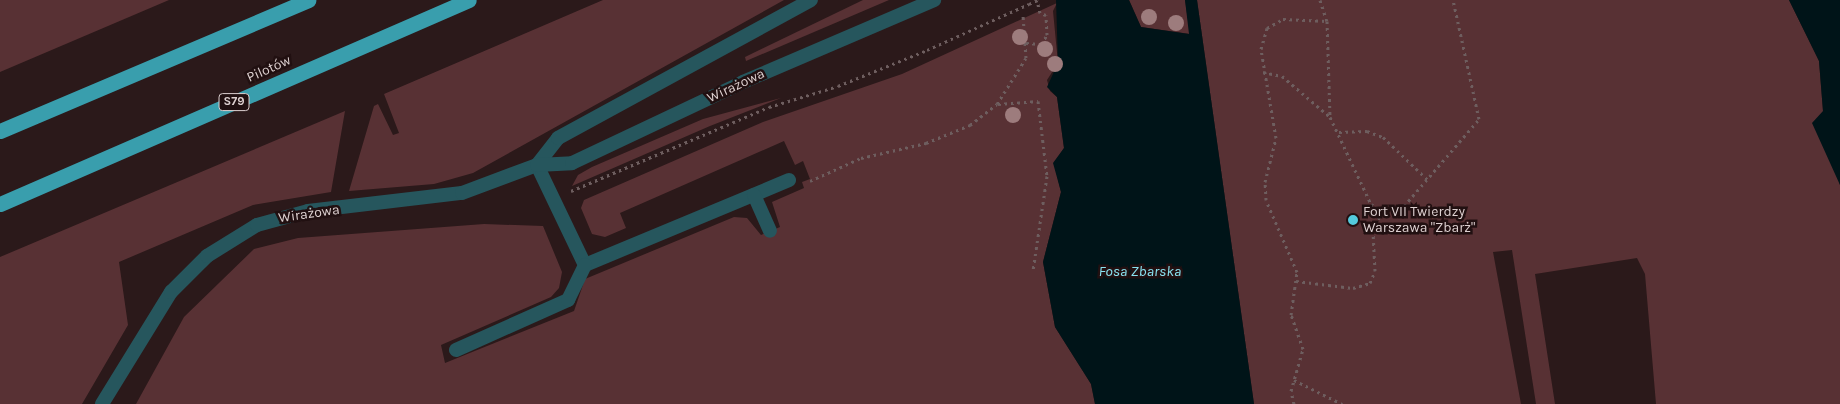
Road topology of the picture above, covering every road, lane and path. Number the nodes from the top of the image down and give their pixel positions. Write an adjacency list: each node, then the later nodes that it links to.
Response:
1 (308, 0): 14 (highway)
2 (469, 0): 22 (highway, Pilotów / S79)
3 (811, 0): 16 (street)
4 (934, 0): 16 (street, Wirażowa)
5 (1038, 0): 10 (path); 21 (path, bridge)
6 (1320, 0): 9 (path)
7 (1453, 0): 18 (path)
8 (1023, 14): 10 (path)
9 (1327, 21): 11 (path); 13 (path)
10 (1026, 43): 12 (path)
11 (1263, 72): 13 (path); 27 (path)
12 (997, 104): 19 (path); 26 (path)
13 (1330, 117): 15 (path)
14 (0, 131)
15 (1339, 132): 18 (path); 23 (path)
16 (537, 165): 21 (street); 30 (street, Wirażowa)
17 (790, 180): 20 (street)
18 (1429, 181): 23 (path)
19 (807, 183)
20 (754, 195): 24 (street); 25 (street)
21 (554, 199): 25 (street)
22 (0, 204)
23 (1382, 211): 27 (path)
24 (770, 231)
25 (585, 265): 28 (street)
26 (1033, 271)
27 (1296, 281): 29 (path)
28 (456, 350)
29 (1294, 380): 31 (path); 32 (path)
30 (102, 404)
31 (1294, 404)
32 (1342, 404)

